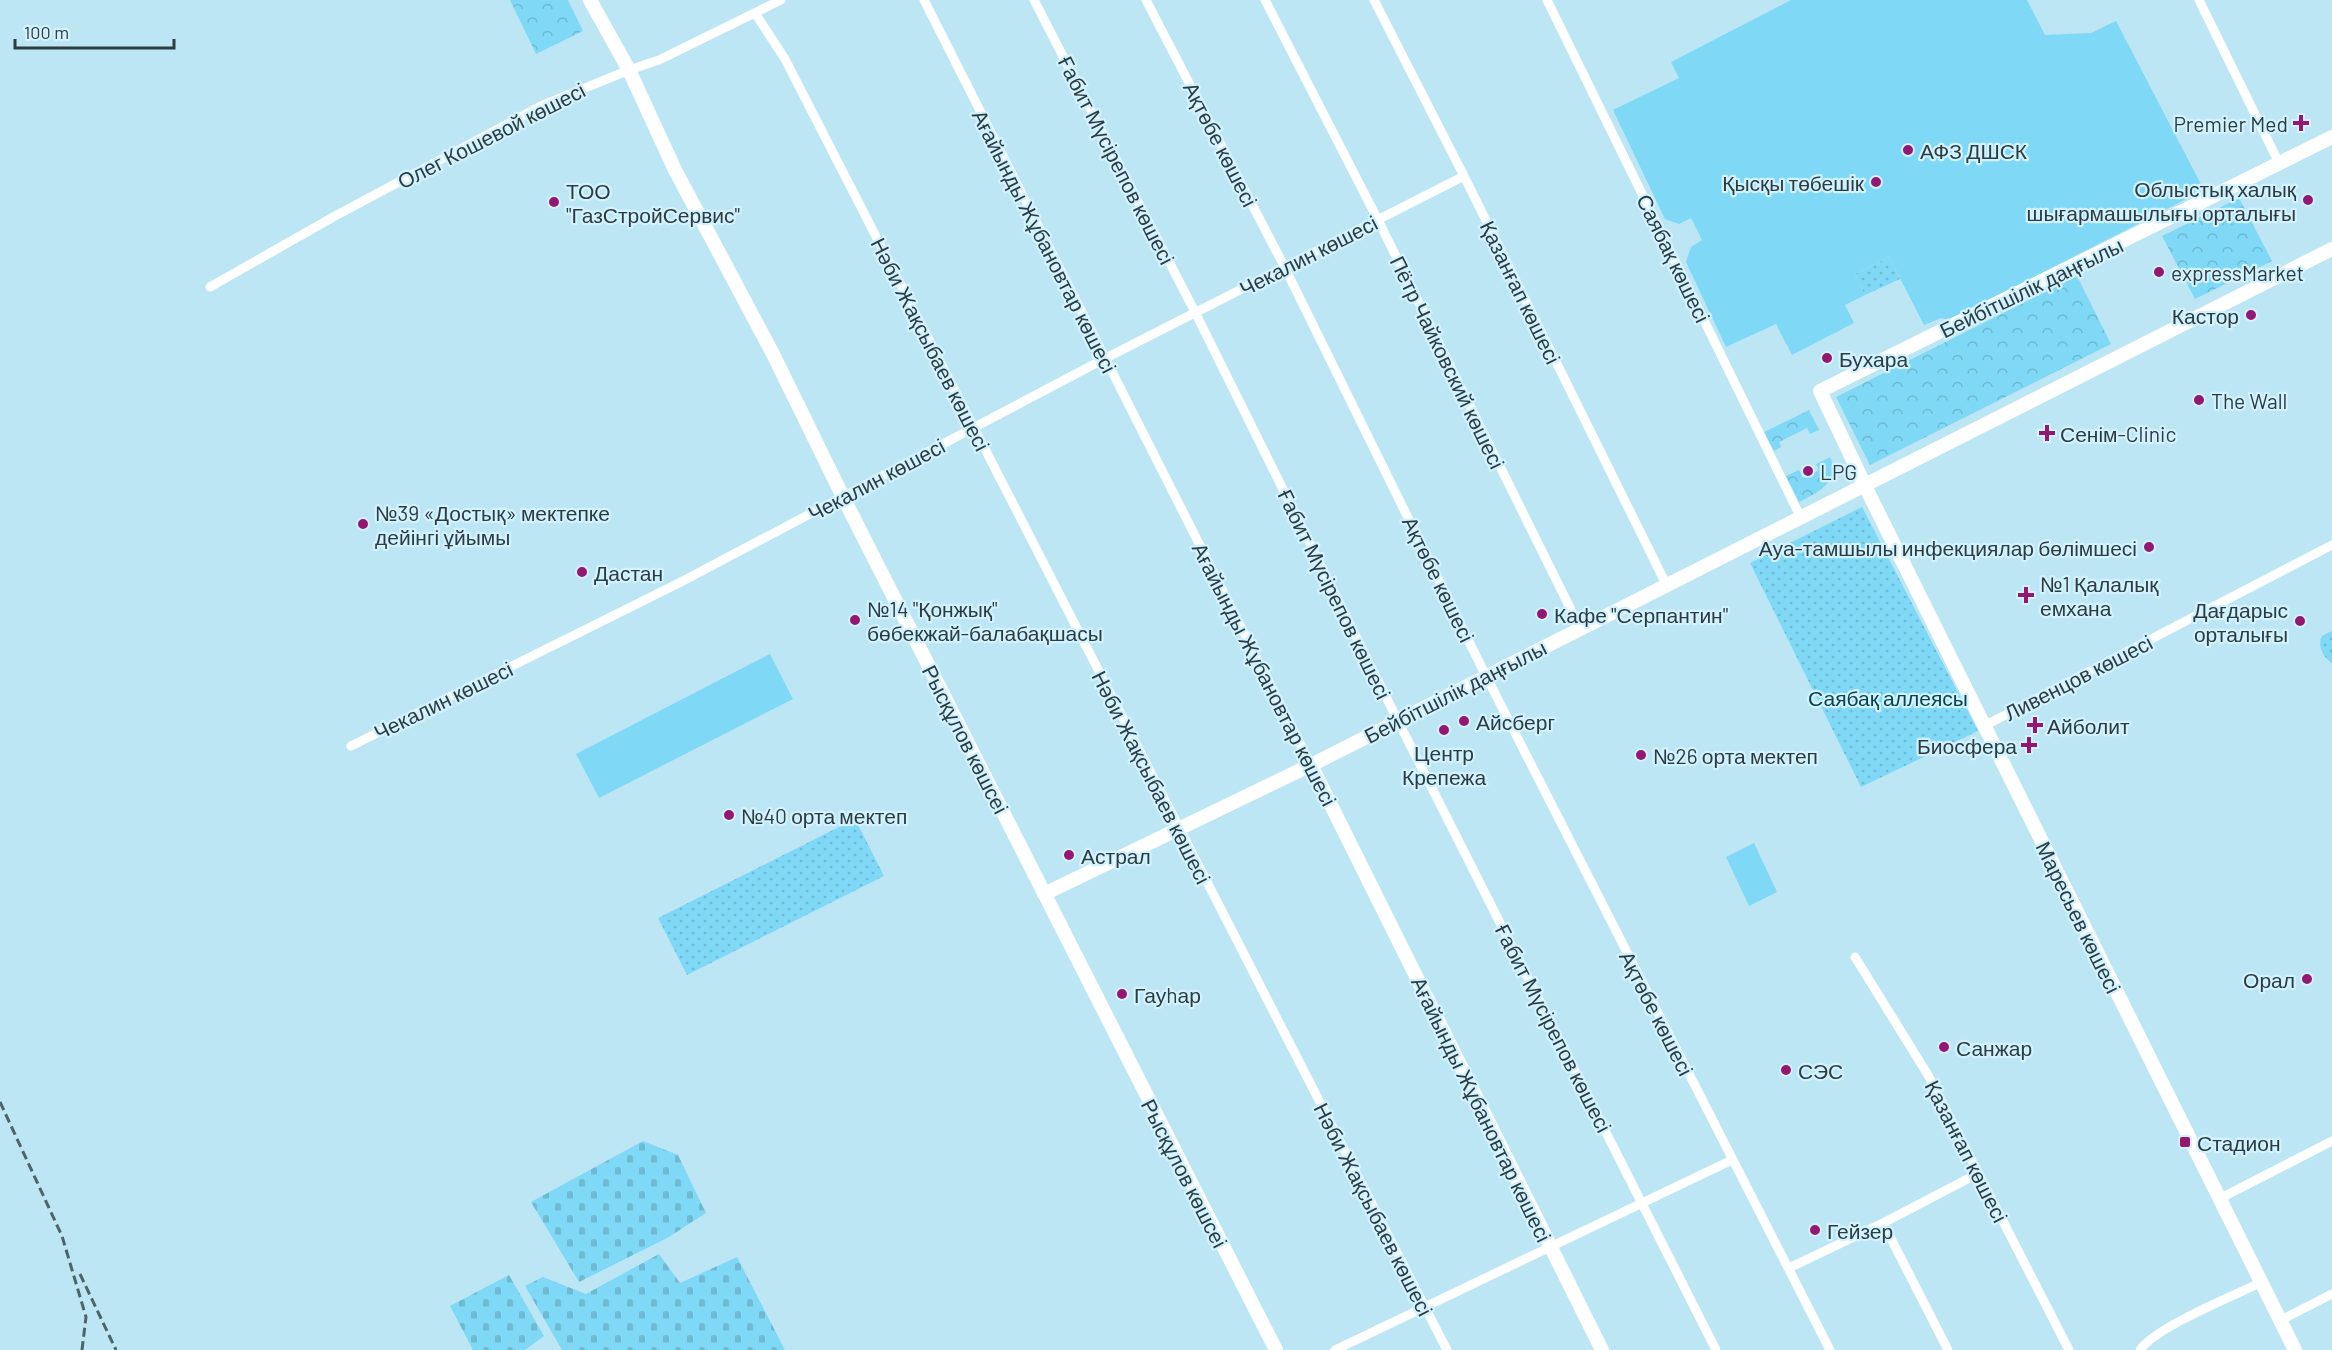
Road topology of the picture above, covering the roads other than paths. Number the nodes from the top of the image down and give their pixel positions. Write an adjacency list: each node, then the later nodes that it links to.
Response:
1 (590, 0): 11 (street, Рысқұлов көшсеі)
2 (781, 0): 10 (street, Олег Кошевой көшесі)
3 (924, 0): 20 (street, Ағайынды Жұбановтар көшесі)
4 (1034, 0): 19 (street, Ғабит Мүсірепов көшесі)
5 (1146, 0): 17 (street, Ақтөбе көшесі)
6 (1265, 0): 15 (street, Пётр Чайковский көшесі)
7 (1374, 0): 14 (street, Қазанғап көшесі)
8 (1547, 0): 24 (street, Саябақ көшесі)
9 (2199, 0): 13 (street)
10 (755, 13): 11 (street, Олег Кошевой көшесі); 21 (street, Нәби Жақсыбаев көшесі)
11 (628, 70): 18 (street, Олег Кошевой көшесі); 23 (street, Рысқұлов көшсеі)
12 (2332, 137): 13 (street, Бейбітшілік даңғылы)
13 (2279, 164): 22 (street, Бейбітшілік даңғылы)
14 (1464, 176): 15 (street, Чекалин көшесі); 26 (street, Қазанғап көшесі)
15 (1378, 220): 17 (street, Чекалин көшесі); 27 (street, Пётр Чайковский көшесі)
16 (2332, 249): 22 (street, Бейбітшілік даңғылы)
17 (1284, 267): 19 (street, Чекалин көшесі); 28 (street, Ақтөбе көшесі)
18 (210, 287)
19 (1195, 312): 20 (street, Чекалин көшесі); 29 (street, Ғабит Мүсірепов көшесі)
20 (1104, 359): 21 (street, Чекалин көшесі); 32 (street, Ағайынды Жұбановтар көшесі)
21 (974, 427): 23 (street, Чекалин көшесі); 33 (street, Нәби Жақсыбаев көшесі)
22 (1864, 483): 24 (street, Бейбітшілік даңғылы); 30 (street, Маресьев көшесі)
23 (843, 497): 31 (street, Чекалин көшесі); 34 (street, Рысқұлов көшсеі)
24 (1800, 516): 26 (street, Бейбітшілік даңғылы)
25 (2332, 545): 30 (street, Ливенцов көшесі)
26 (1666, 584): 27 (street, Бейбітшілік даңғылы)
27 (1580, 628): 28 (street, Бейбітшілік даңғылы)
28 (1486, 676): 29 (street, Бейбітшілік даңғылы); 37 (street, Ақтөбе көшесі)
29 (1398, 721): 32 (street, Бейбітшілік даңғылы); 40 (street, Ғабит Мүсірепов көшесі)
30 (1984, 726): 39 (street, Маресьев көшесі)
31 (351, 746)
32 (1311, 765): 33 (street, Бейбітшілік даңғылы); 42 (street, Ағайынды Жұбановтар көшесі)
33 (1178, 829): 34 (street, Бейбітшілік даңғылы); 46 (street, Нәби Жақсыбаев көшесі)
34 (1044, 894): 48 (street, Рысқұлов көшсеі)
35 (1855, 957): 38 (street, Қазанғап көшесі)
36 (2332, 1141): 39 (street)
37 (1732, 1160): 40 (street); 43 (street, Ақтөбе көшесі)
38 (1977, 1174): 41 (street); 55 (street, Қазанғап көшесі)
39 (2219, 1199): 44 (street, Маресьев көшесі)
40 (1643, 1203): 42 (street); 52 (street, Ғабит Мүсірепов көшесі)
41 (1883, 1223): 43 (street); 54 (street)
42 (1551, 1248): 46 (street); 51 (street, Ағайынды Жұбановтар көшесі)
43 (1789, 1268): 53 (street, Ақтөбе көшесі)
44 (2262, 1282): 47 (street, Маресьев көшесі); 56 (street)
45 (2332, 1294): 47 (street)
46 (1425, 1307): 49 (street); 50 (street, Нәби Жақсыбаев көшесі)
47 (2280, 1320): 57 (street, Маресьев көшесі)
48 (1276, 1350)
49 (1335, 1350)
50 (1447, 1350)
51 (1602, 1350)
52 (1716, 1350)
53 (1830, 1350)
54 (1948, 1350)
55 (2069, 1350)
56 (2140, 1350)
57 (2295, 1350)

